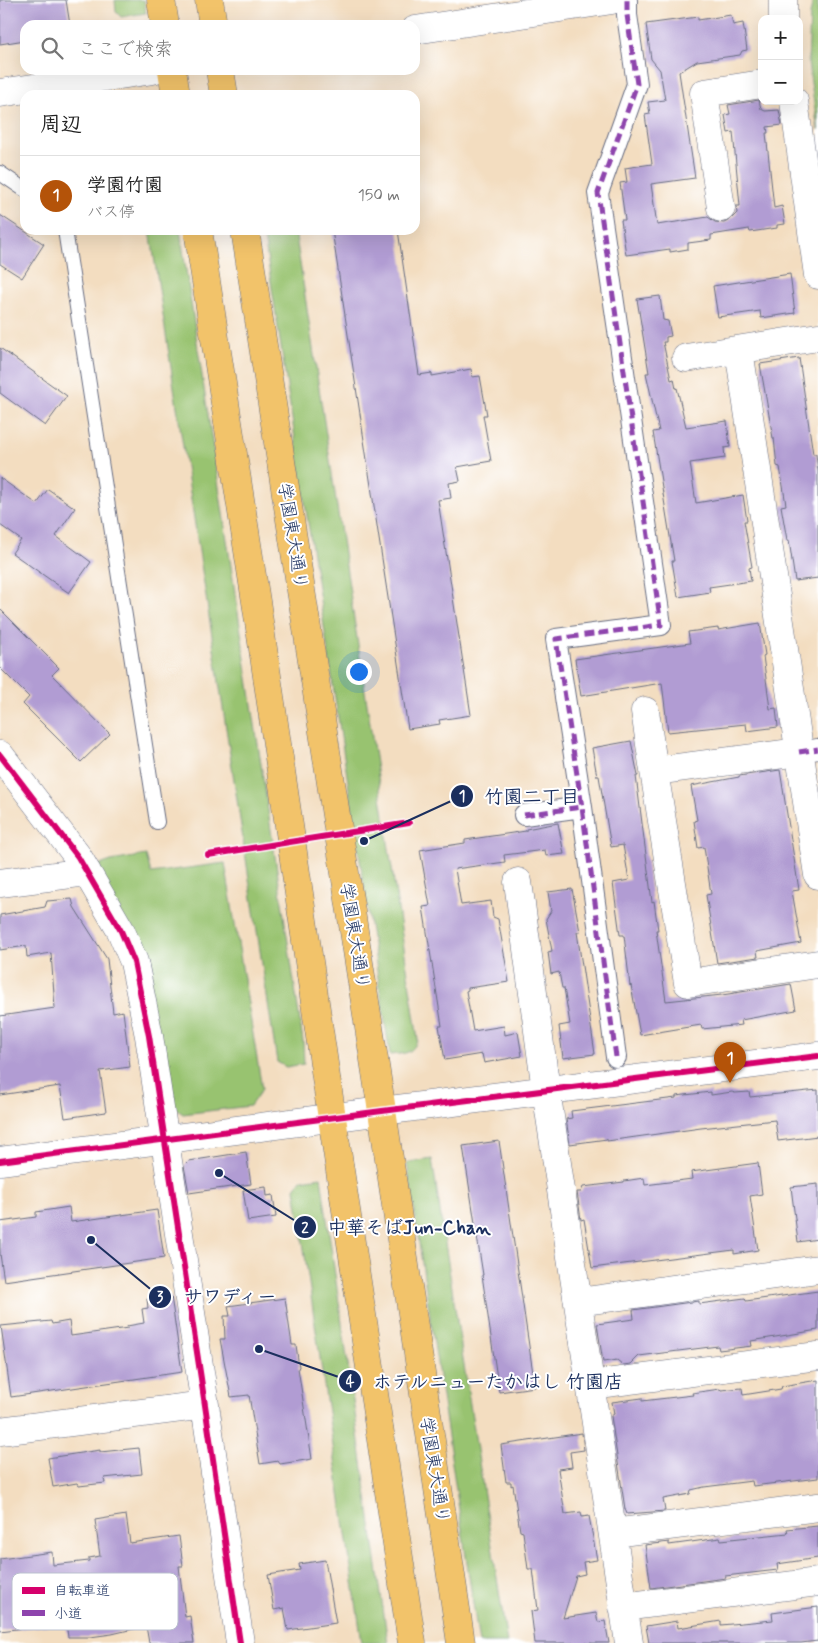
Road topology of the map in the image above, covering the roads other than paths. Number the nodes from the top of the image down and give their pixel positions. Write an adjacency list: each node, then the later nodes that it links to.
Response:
1 (161, 0): 7 (main road)
2 (209, 0): 8 (main road)
3 (612, 0): 9 (street)
4 (627, 0): 32 (street)
5 (783, 0): 6 (street)
6 (783, 15)
7 (164, 20)
8 (212, 20)
9 (420, 29)
10 (119, 75): 16 (street)
11 (173, 75): 14 (main road)
12 (221, 75): 15 (main road)
13 (758, 85): 20 (street)
14 (175, 90)
15 (223, 90)
16 (0, 93)
17 (795, 105): 24 (street)
18 (0, 173): 19 (lane)
19 (20, 187)
20 (722, 208)
21 (66, 235): 34 (lane)
22 (199, 235): 44 (main road)
23 (246, 235): 43 (main road, 学園東大通り)
24 (818, 275)
25 (818, 337): 26 (street)
26 (739, 350): 27 (street); 29 (street)
27 (686, 358)
28 (645, 711): 31 (street)
29 (809, 751): 31 (street); 36 (street)
30 (0, 755): 35 (street)
31 (654, 771): 39 (street)
32 (582, 807): 33 (street); 41 (street)
33 (524, 815)
34 (157, 822)
35 (87, 872): 38 (street); 45 (street)
36 (818, 875)
37 (518, 882): 42 (street)
38 (0, 883)
39 (818, 964)
40 (818, 1056): 42 (street)
41 (616, 1058)
42 (546, 1090): 43 (street); 48 (street)
43 (382, 1111): 44 (street); 59 (main road, 学園東大通り)
44 (332, 1118): 45 (street); 58 (main road)
45 (165, 1139): 46 (street); 51 (street)
46 (0, 1161)
47 (818, 1269): 48 (street)
48 (578, 1302): 50 (street)
49 (818, 1356): 50 (street)
50 (590, 1386): 54 (street)
51 (205, 1405): 52 (street); 57 (street)
52 (0, 1431)
53 (818, 1507): 54 (street)
54 (613, 1533): 56 (street)
55 (818, 1582): 56 (street)
56 (624, 1607): 60 (street)
57 (240, 1643)
58 (412, 1643)
59 (461, 1643)
60 (629, 1643)

